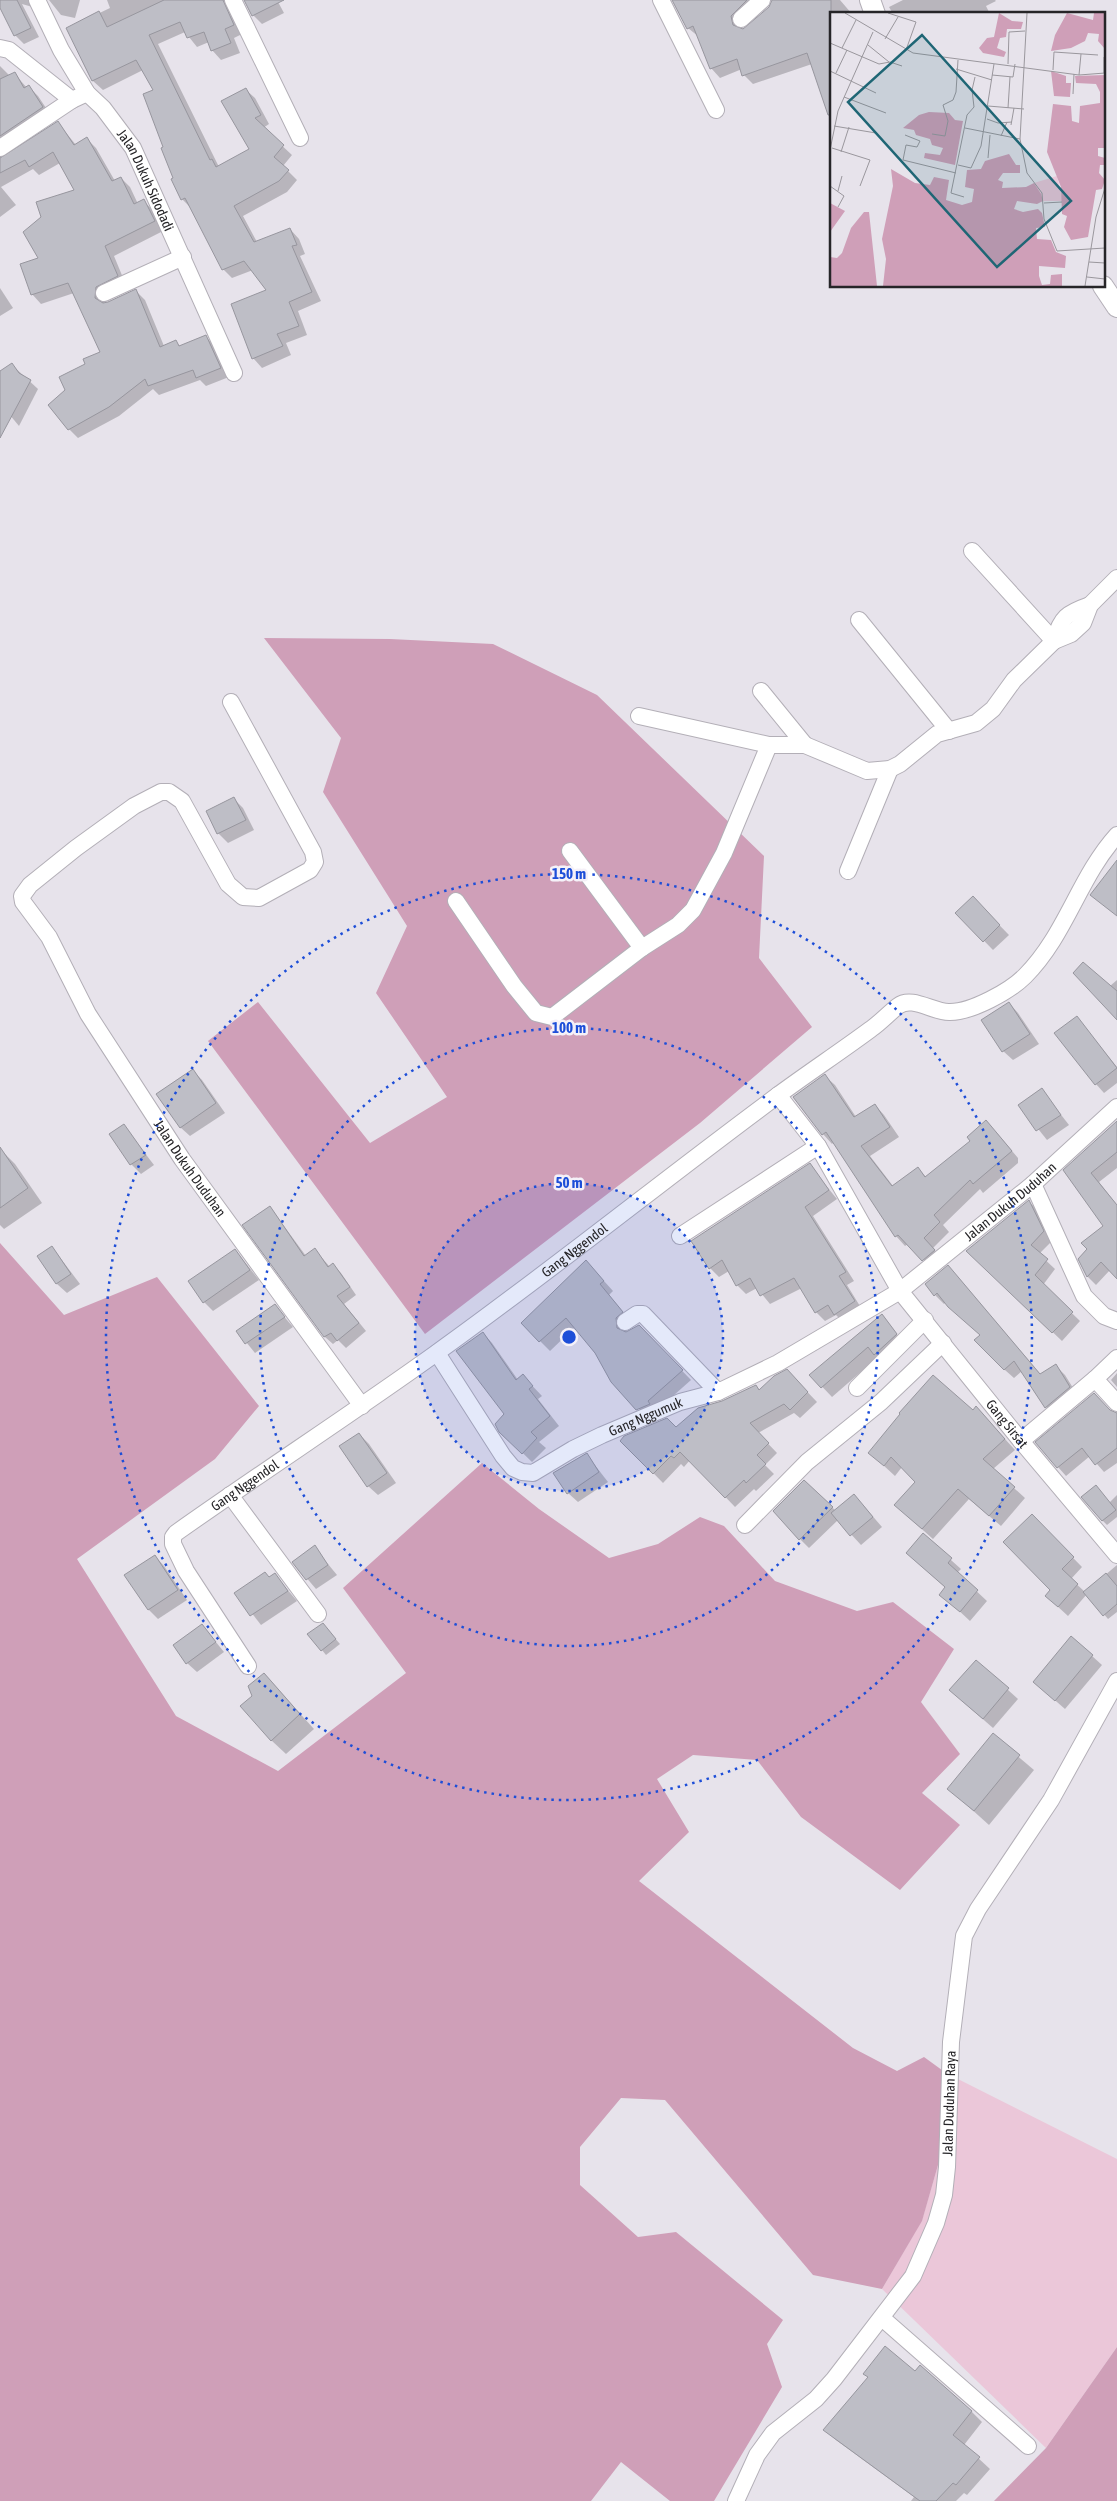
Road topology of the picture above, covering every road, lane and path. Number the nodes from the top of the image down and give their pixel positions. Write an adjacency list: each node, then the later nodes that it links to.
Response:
1 (37, 0): 7 (street, Jalan Dukuh Sidodadi)
2 (233, 0): 10 (street)
3 (661, 0): 9 (street)
4 (762, 0): 5 (street)
5 (740, 19)
6 (0, 48): 8 (street)
7 (87, 93): 8 (street); 12 (street, Jalan Dukuh Sidodadi)
8 (72, 100): 11 (street)
9 (716, 110)
10 (300, 138)
11 (0, 148)
12 (183, 257): 14 (street); 16 (street, Jalan Dukuh Sidodadi)
13 (1104, 288): 15 (street)
14 (104, 292)
15 (1117, 307)
16 (234, 373)
17 (972, 551): 21 (street)
18 (1117, 578): 19 (street)
19 (1090, 605): 21 (street); 21 (street)
20 (859, 620): 25 (street)
21 (1054, 641): 25 (street)
22 (761, 691): 27 (street)
23 (231, 702): 50 (street, Jalan Dukuh Duduhan)
24 (639, 716): 26 (street)
25 (949, 730): 28 (street)
26 (769, 745): 27 (street); 33 (street)
27 (805, 745): 28 (street)
28 (890, 769): 31 (street)
29 (1117, 835): 34 (street, Gang Nggendol)
30 (570, 851): 33 (street)
31 (848, 871)
32 (456, 901): 33 (street)
33 (642, 948)
34 (778, 1095): 36 (street); 44 (street, Gang Nggendol)
35 (1117, 1107): 37 (street, Jalan Dukuh Duduhan)
36 (818, 1146): 38 (street); 39 (street)
37 (1033, 1184): 39 (street, Jalan Dukuh Duduhan); 41 (street)
38 (680, 1236)
39 (900, 1291): 40 (street, Gang Sirsat); 48 (street, Gang Nggumuk)
40 (925, 1320): 43 (street, Gang Sirsat); 47 (street)
41 (1117, 1321)
42 (626, 1322): 48 (street)
43 (943, 1343): 51 (street, Gang Sirsat); 53 (street)
44 (437, 1353): 48 (street, Gang Nggumuk); 50 (street, Gang Nggendol)
45 (1117, 1358): 46 (street)
46 (1095, 1379): 49 (street); 51 (street)
47 (857, 1388)
48 (718, 1392)
49 (1117, 1403)
50 (362, 1406): 52 (street, Gang Nggendol)
51 (1021, 1441): 54 (street, Gang Sirsat)
52 (230, 1495): 55 (street); 56 (street, Gang Nggendol)
53 (745, 1524)
54 (1117, 1555)
55 (318, 1614)
56 (248, 1666)
57 (1117, 1681): 58 (street, Jalan Duduhan Raya)
58 (882, 2318): 59 (street); 60 (street, Jalan Duduhan Raya)
59 (1028, 2446)
60 (736, 2501)

